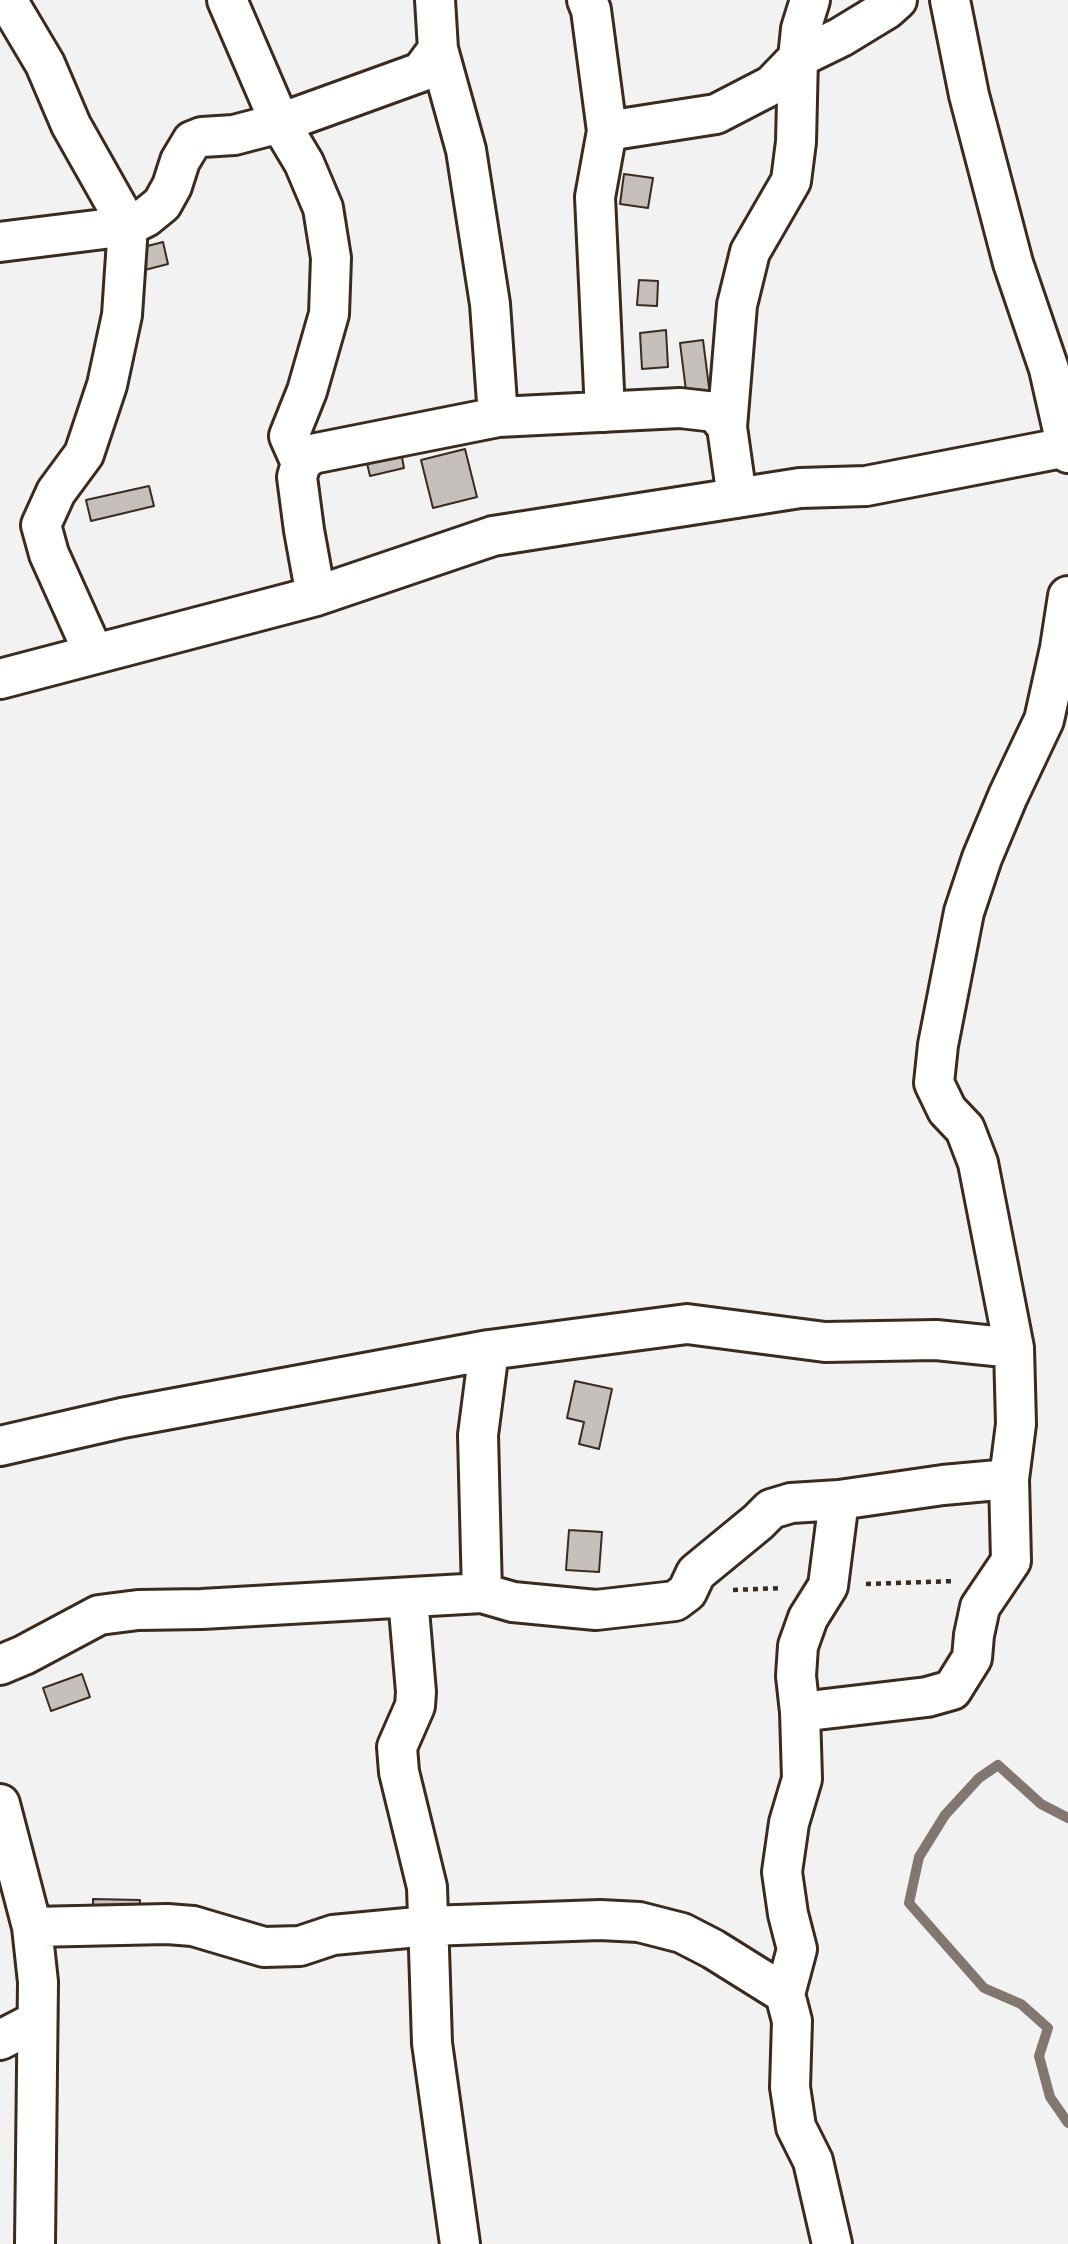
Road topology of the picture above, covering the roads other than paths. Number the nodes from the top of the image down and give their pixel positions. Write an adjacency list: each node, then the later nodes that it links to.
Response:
1 (7, 0): 12 (street)
2 (227, 0): 10 (street)
3 (435, 0): 8 (street)
4 (587, 0): 11 (street)
5 (810, 0): 9 (street)
6 (897, 0): 9 (street)
7 (950, 0): 17 (street)
8 (438, 49): 10 (street); 15 (street)
9 (798, 58): 11 (street); 16 (street)
10 (280, 123): 12 (street); 19 (street)
11 (607, 131): 14 (street)
12 (128, 226): 13 (street); 23 (street)
13 (0, 242)
14 (605, 412): 15 (street); 16 (street)
15 (498, 417): 19 (street)
16 (727, 426): 20 (street)
17 (1067, 447): 18 (street); 20 (street)
18 (1068, 453)
19 (301, 463): 21 (street)
20 (737, 498): 21 (street)
21 (316, 596): 23 (street)
22 (1068, 596): 25 (street)
23 (94, 654): 24 (street)
24 (0, 679)
25 (1014, 1348): 26 (street); 28 (street)
26 (489, 1350): 27 (street); 30 (street)
27 (0, 1446)
28 (1009, 1479): 29 (street); 33 (street)
29 (839, 1500): 30 (street); 33 (street)
30 (482, 1594): 31 (street)
31 (408, 1598): 32 (street); 35 (street)
32 (0, 1665)
33 (800, 1712): 37 (street)
34 (0, 1804): 36 (street)
35 (428, 1926): 36 (street); 37 (street); 41 (street)
36 (32, 1927): 38 (street)
37 (785, 1994): 42 (street)
38 (37, 2021): 39 (street); 40 (street)
39 (0, 2040)
40 (36, 2244)
41 (460, 2244)
42 (832, 2244)

